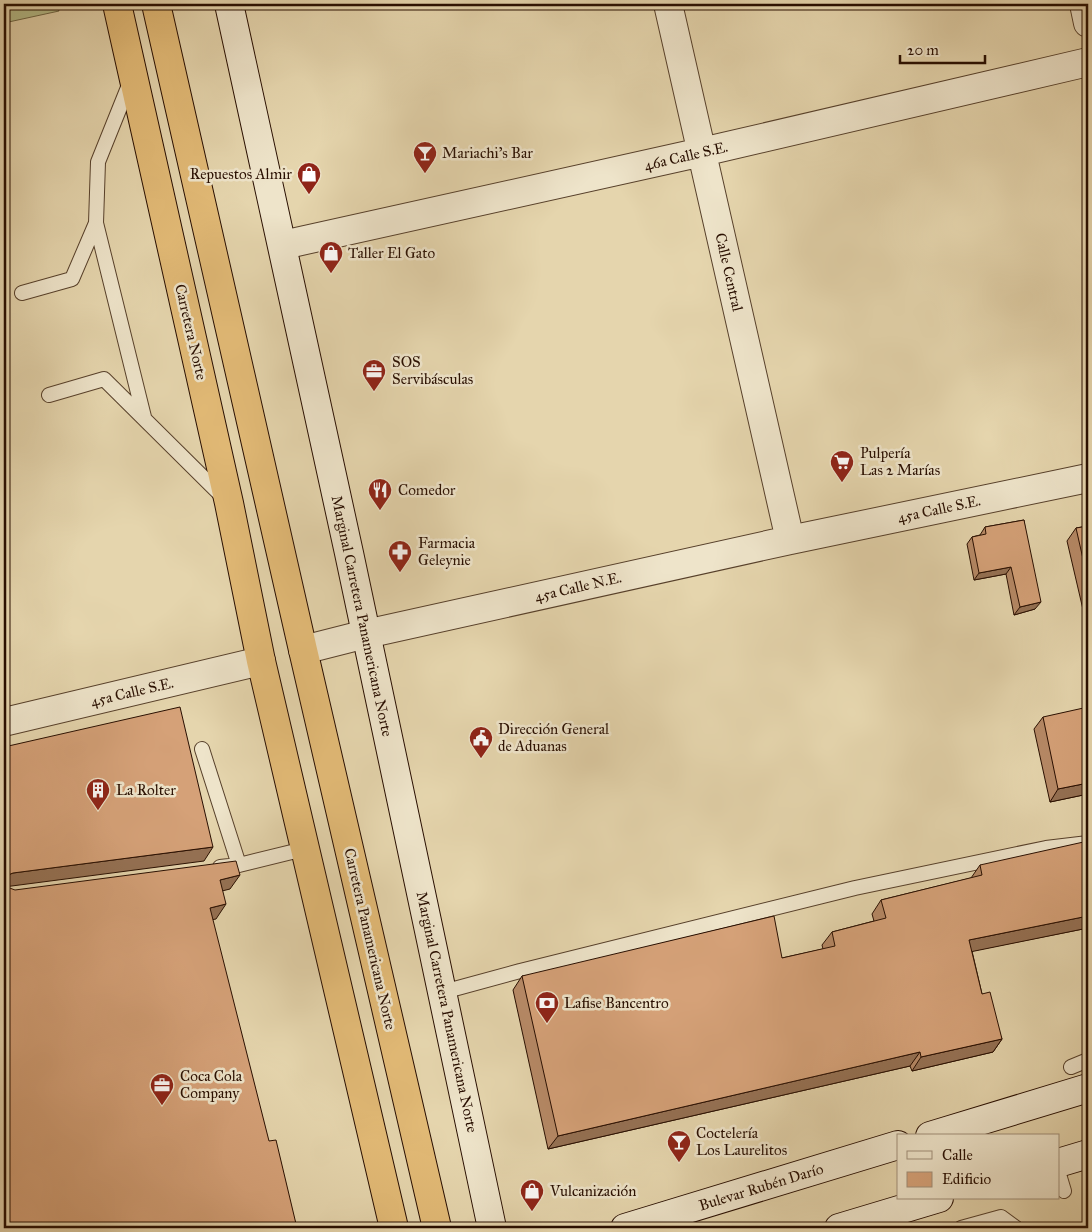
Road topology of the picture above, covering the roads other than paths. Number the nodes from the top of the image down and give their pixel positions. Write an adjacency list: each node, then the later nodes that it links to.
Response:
1 (117, 4): 8 (highway, Carretera Norte)
2 (156, 4): 19 (highway)
3 (229, 4): 11 (street, Marginal Carretera Panamericana Norte)
4 (668, 4): 9 (street, Calle Central)
5 (1084, 4): 6 (street)
6 (1088, 23)
7 (1088, 62): 9 (street, 46a Calle S.E.)
8 (133, 75): 10 (lane); 16 (highway, Carretera Norte)
9 (702, 152): 11 (street, 46a Calle S.E.); 17 (street, Calle Central)
10 (96, 223): 12 (lane); 14 (lane)
11 (283, 245): 18 (street, Marginal Carretera Panamericana Norte)
12 (22, 293)
13 (49, 395): 14 (lane)
14 (144, 418): 16 (lane)
15 (1088, 478): 17 (street, 45a Calle S.E.)
16 (229, 503): 20 (highway, Carretera Norte)
17 (790, 540): 18 (street, 45a Calle N.E.)
18 (366, 634): 19 (street); 27 (street, Marginal Carretera Panamericana Norte)
19 (303, 650): 39 (highway, Carretera Panamericana Norte)
20 (261, 661): 21 (street, 45a Calle S.E.); 24 (highway)
21 (4, 722)
22 (202, 749): 25 (lane)
23 (1088, 843): 27 (lane)
24 (304, 849): 25 (lane); 38 (highway)
25 (239, 865): 26 (lane)
26 (210, 869)
27 (443, 992): 40 (street, Marginal Carretera Panamericana Norte)
28 (1088, 1060): 29 (lane)
29 (1071, 1067)
30 (1088, 1088): 31 (street)
31 (937, 1134)
32 (897, 1145): 41 (street, Bulevar Rubén Darío)
33 (1088, 1154): 34 (street)
34 (1060, 1162)
35 (1060, 1178): 36 (lane)
36 (1064, 1191)
37 (932, 1200): 42 (street)
38 (394, 1228)
39 (437, 1228)
40 (492, 1228)
41 (625, 1228)
42 (839, 1228)
43 (961, 1228): 44 (lane)
44 (1016, 1228)

